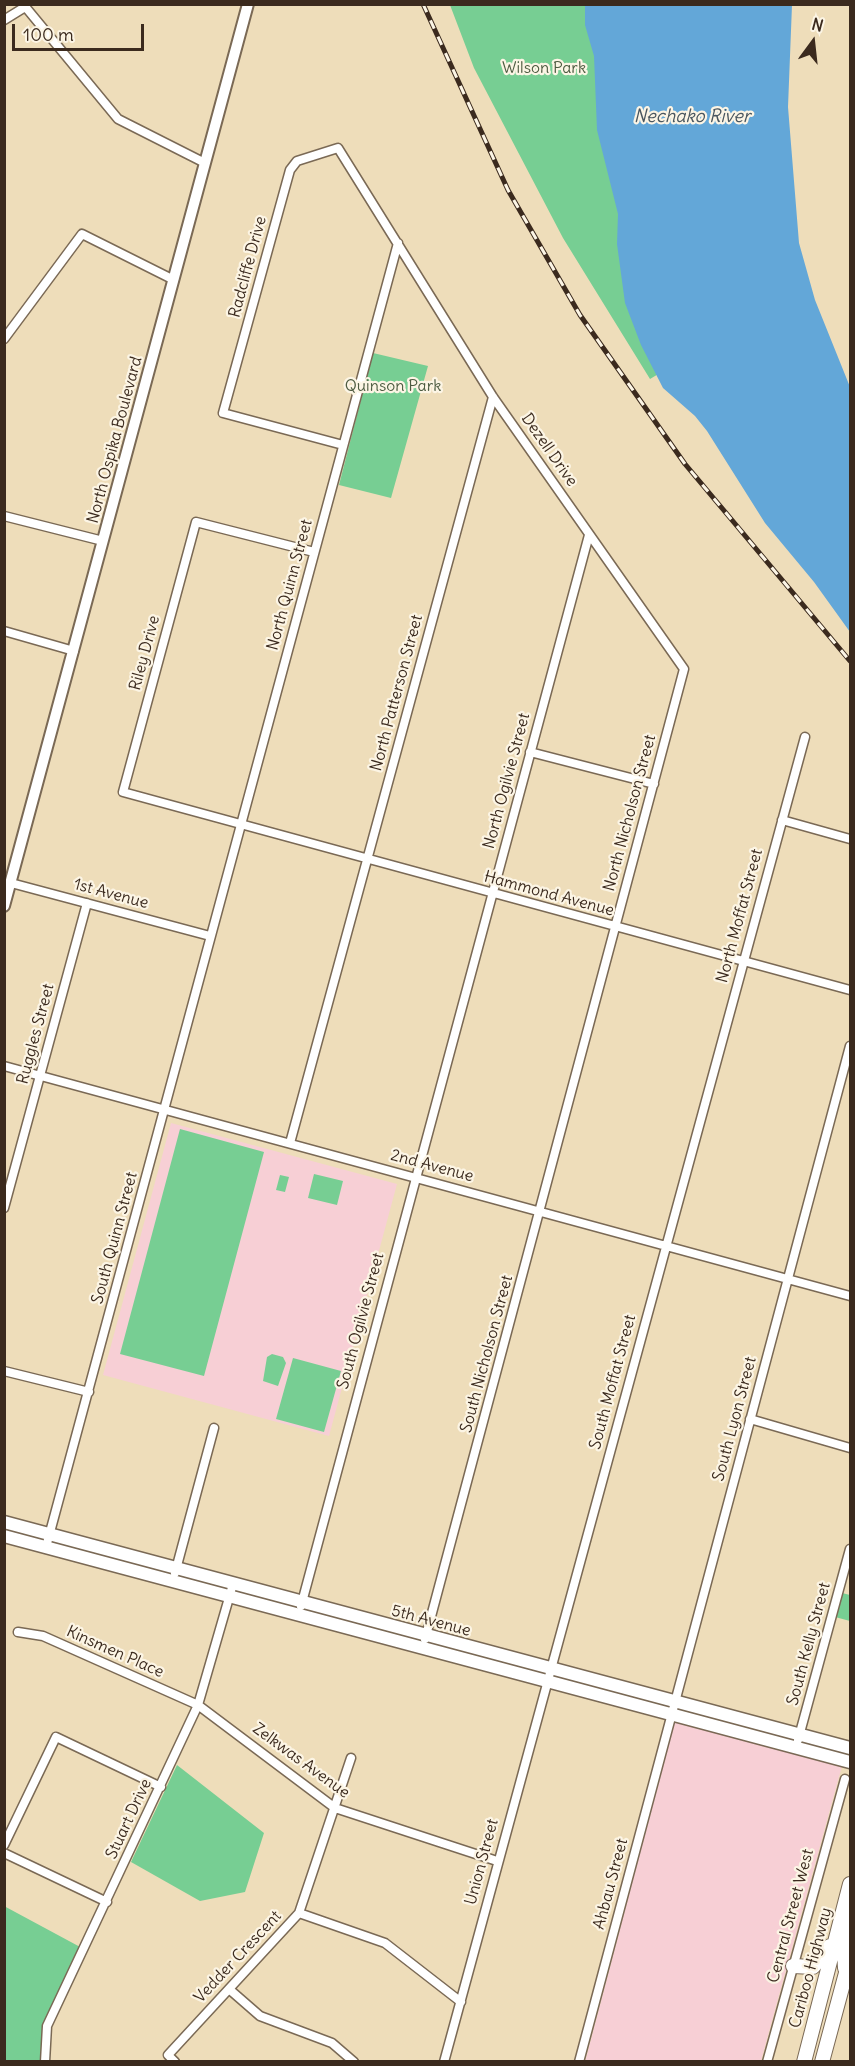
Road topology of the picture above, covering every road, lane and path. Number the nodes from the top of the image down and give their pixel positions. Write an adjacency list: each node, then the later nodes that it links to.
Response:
1 (248, 4): 4 (street, North Ospika Boulevard)
2 (24, 6): 3 (street); 4 (street)
3 (4, 20)
4 (205, 163): 6 (street, North Ospika Boulevard)
5 (398, 243): 8 (street, Dezell Drive); 9 (street, North Quinn Street); 9 (street, Radcliffe Drive)
6 (174, 280): 7 (street); 12 (street, North Ospika Boulevard)
7 (4, 339)
8 (493, 397): 11 (street, Dezell Drive); 23 (street, North Patterson Street)
9 (343, 445): 13 (street, North Quinn Street)
10 (4, 516): 12 (street)
11 (589, 535): 16 (street, Dezell Drive); 18 (street, North Ogilvie Street)
12 (103, 541): 15 (street, North Ospika Boulevard)
13 (314, 552): 21 (street, North Quinn Street); 21 (street, Riley Drive)
14 (4, 631): 15 (street)
15 (74, 651): 24 (street, North Ospika Boulevard)
16 (684, 669): 19 (street, North Nicholson Street)
17 (805, 737): 20 (street, North Moffat Street)
18 (530, 752): 19 (street); 25 (street, North Ogilvie Street)
19 (654, 784): 28 (street, North Nicholson Street)
20 (782, 820): 22 (street); 30 (street, North Moffat Street)
21 (240, 825): 23 (street, Hammond Avenue); 29 (street, North Quinn Street)
22 (850, 839)
23 (367, 860): 25 (street, Hammond Avenue); 39 (street, North Patterson Street)
24 (8, 882): 26 (street, 1st Avenue); 27 (street, North Ospika Boulevard)
25 (492, 894): 28 (street, Hammond Avenue); 32 (street, North Ogilvie Street)
26 (87, 903): 29 (street, 1st Avenue); 36 (street, Ruggles Street)
27 (4, 906)
28 (614, 927): 30 (street, Hammond Avenue); 35 (street, North Nicholson Street)
29 (210, 936): 38 (street, South Quinn Street)
30 (743, 962): 31 (street, Hammond Avenue); 37 (street, North Moffat Street)
31 (850, 990)
32 (454, 1035): 40 (street, South Ogilvie Street)
33 (850, 1046): 44 (street, South Lyon Street)
34 (4, 1066): 36 (street, 2nd Avenue)
35 (578, 1069): 42 (street, South Nicholson Street)
36 (40, 1076): 38 (street, 2nd Avenue); 41 (street, Ruggles Street)
37 (705, 1103): 43 (street, South Moffat Street)
38 (165, 1110): 39 (street, 2nd Avenue); 47 (street, South Quinn Street)
39 (290, 1143): 40 (street, 2nd Avenue)
40 (415, 1178): 42 (street, 2nd Avenue); 58 (street, South Ogilvie Street)
41 (4, 1208)
42 (541, 1210): 43 (street, 2nd Avenue); 60 (street, South Nicholson Street)
43 (666, 1246): 44 (street, 2nd Avenue); 61 (street, South Moffat Street)
44 (788, 1279): 45 (street, 2nd Avenue); 48 (street, South Lyon Street)
45 (850, 1296)
46 (4, 1371): 47 (street)
47 (88, 1392): 52 (street, South Quinn Street)
48 (750, 1419): 50 (street); 63 (street, South Lyon Street)
49 (214, 1428): 56 (street)
50 (850, 1448)
51 (4, 1522): 52 (main road, 5th Avenue)
52 (49, 1534): 54 (street, South Quinn Street); 56 (main road, 5th Avenue)
53 (4, 1536): 54 (main road, 5th Avenue)
54 (46, 1547): 56 (main road, 5th Avenue)
55 (850, 1549): 64 (street, South Kelly Street)
56 (174, 1574): 57 (main road, 5th Avenue)
57 (232, 1590): 58 (main road, 5th Avenue); 62 (street, Stuart Drive)
58 (300, 1609): 60 (main road, 5th Avenue)
59 (18, 1632): 62 (street, Kinsmen Place)
60 (424, 1642): 61 (main road, 5th Avenue)
61 (548, 1675): 63 (main road, 5th Avenue); 73 (street, Union Street)
62 (198, 1705): 69 (street, Stuart Drive); 70 (street, Zelkwas Avenue)
63 (673, 1708): 64 (main road, 5th Avenue); 89 (street, Ahbau Street)
64 (798, 1741): 65 (main road, 5th Avenue); 67 (main road, 5th Avenue)
65 (850, 1748)
66 (351, 1758): 70 (street, Vedder Crescent)
67 (850, 1762)
68 (845, 1779): 80 (street, Central Street West)
69 (161, 1787): 71 (street); 75 (street, Stuart Drive)
70 (335, 1808): 73 (street, Zelkwas Avenue); 76 (street, Vedder Crescent)
71 (4, 1845)
72 (4, 1853): 75 (street)
73 (497, 1861): 83 (street, Union Street)
74 (850, 1884): 78 (highway, Cariboo Highway)
75 (106, 1902): 85 (street, Stuart Drive)
76 (299, 1913): 82 (street, Vedder Crescent); 83 (street)
77 (850, 1914): 81 (highway)
78 (837, 1934): 80 (highway); 91 (highway, Cariboo Highway)
79 (850, 1958): 81 (highway)
80 (793, 1966): 90 (street, Central Street West)
81 (845, 1976): 84 (highway)
82 (229, 1989): 86 (street, Vedder Crescent); 87 (street)
83 (461, 2002): 88 (street, Union Street)
84 (823, 2060)
85 (45, 2061)
86 (175, 2061)
87 (354, 2061)
88 (444, 2061)
89 (579, 2061)
90 (767, 2061)
91 (804, 2061)

